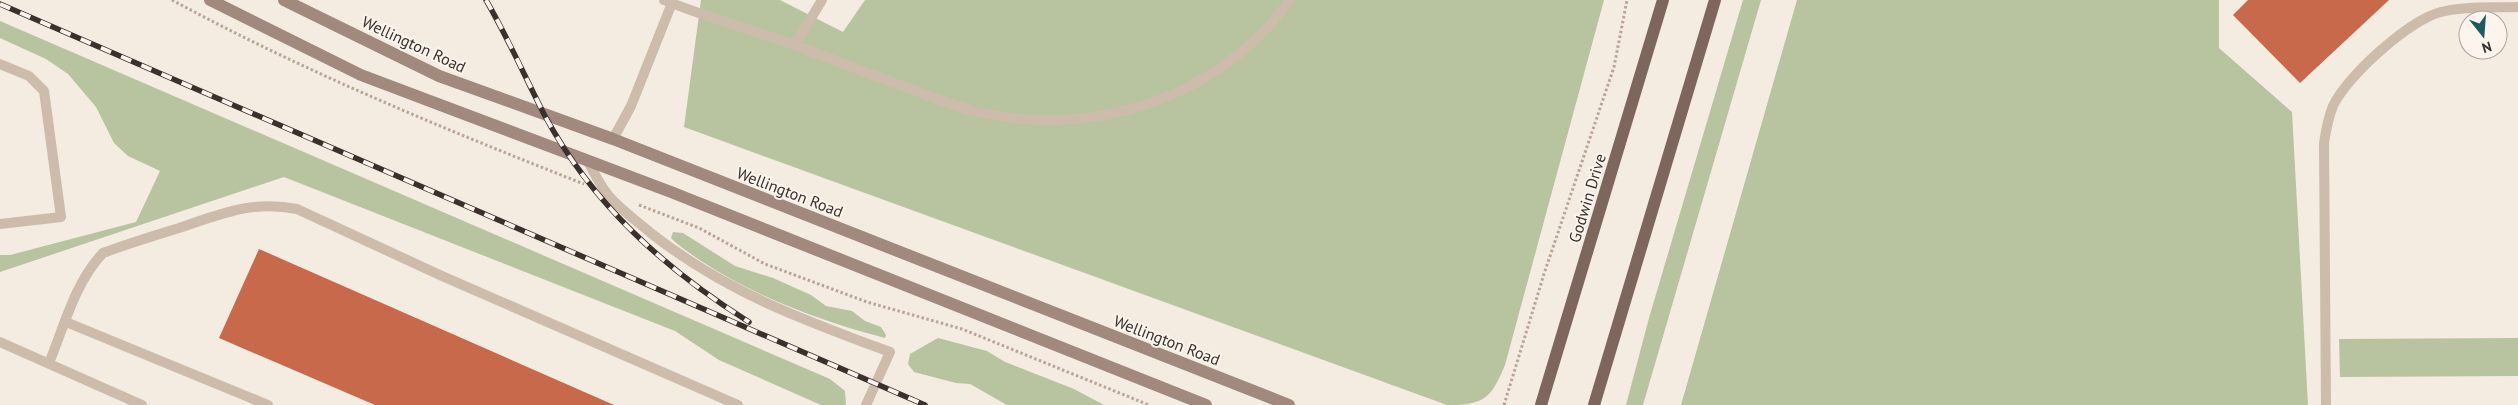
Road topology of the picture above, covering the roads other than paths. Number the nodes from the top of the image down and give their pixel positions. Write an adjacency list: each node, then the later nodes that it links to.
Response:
1 (210, 0): 12 (main road)
2 (284, 0): 11 (main road, Wellington Road)
3 (822, 0): 9 (lane)
4 (1290, 0): 9 (lane)
5 (1663, 0): 17 (main road, Godwin Drive)
6 (1715, 0): 26 (main road)
7 (668, 2): 9 (lane); 11 (lane)
8 (2518, 7): 27 (lane)
9 (796, 45)
10 (0, 64): 13 (lane)
11 (613, 139): 23 (main road, Wellington Road)
12 (587, 160): 21 (lane); 22 (main road)
13 (0, 224)
14 (66, 322): 16 (lane); 19 (lane); 20 (lane)
15 (0, 342): 16 (lane)
16 (49, 363): 18 (lane)
17 (1547, 386): 24 (main road); 25 (main road, Godwin Drive)
18 (142, 405)
19 (268, 405)
20 (738, 405)
21 (866, 405)
22 (1206, 405)
23 (1289, 405)
24 (1534, 405)
25 (1542, 405)
26 (1594, 405)
27 (2326, 405)

